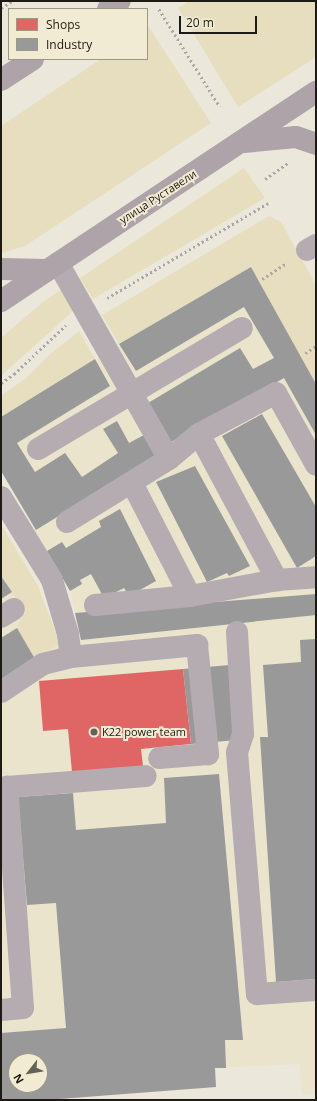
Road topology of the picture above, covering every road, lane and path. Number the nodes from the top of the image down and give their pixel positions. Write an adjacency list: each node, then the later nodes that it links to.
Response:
1 (12, 1): 3 (path)
2 (120, 1): 4 (main road)
3 (1, 8)
4 (110, 8)
5 (159, 9): 9 (path)
6 (31, 60): 7 (main road)
7 (1, 80)
8 (316, 92): 10 (main road, улица Руставели)
9 (220, 107)
10 (242, 142): 11 (main road); 14 (main road, улица Руставели)
11 (316, 144)
12 (268, 203): 18 (path)
13 (312, 248): 16 (path)
14 (53, 266): 15 (main road); 17 (main road, улица Руставели); 18 (lane)
15 (1, 269)
16 (262, 278)
17 (1, 302)
18 (85, 310): 22 (path); 23 (lane)
19 (242, 328): 23 (lane)
20 (316, 346): 21 (path)
21 (305, 353)
22 (1, 383)
23 (132, 394): 25 (lane); 26 (lane)
24 (199, 434): 26 (lane); 27 (lane); 32 (lane)
25 (38, 449)
26 (169, 459): 28 (lane)
27 (316, 465)
28 (132, 484): 30 (lane); 33 (lane)
29 (1, 497): 36 (lane)
30 (67, 522)
31 (316, 577): 32 (lane)
32 (277, 580): 33 (lane)
33 (190, 596): 34 (lane)
34 (95, 605)
35 (237, 632): 40 (lane)
36 (71, 657): 37 (lane); 38 (lane)
37 (1, 692)
38 (159, 758)
39 (146, 776): 41 (lane)
40 (316, 990)
41 (1, 1010)

